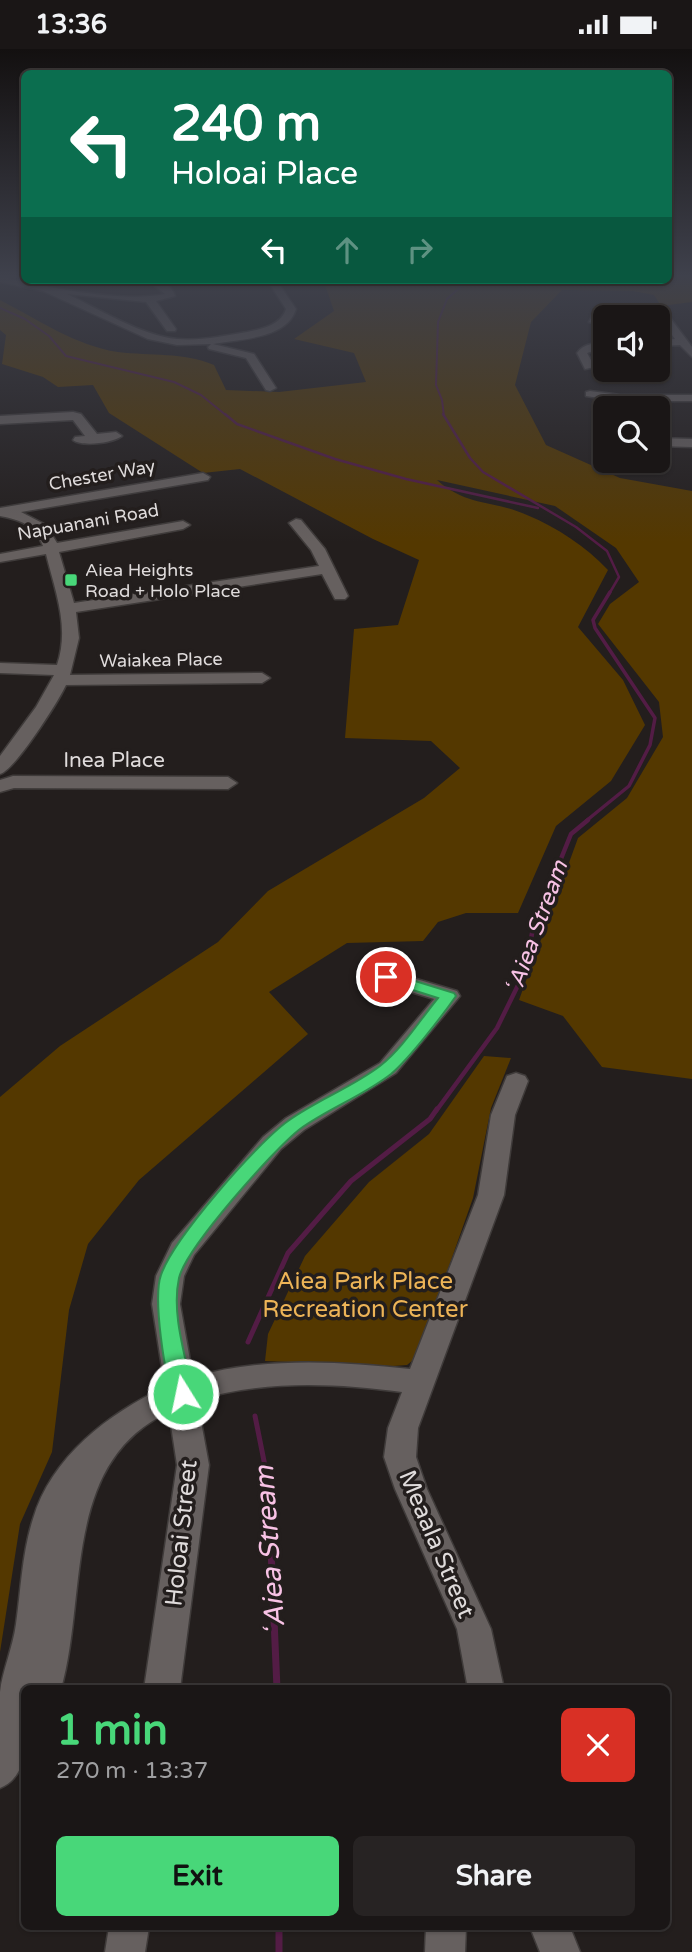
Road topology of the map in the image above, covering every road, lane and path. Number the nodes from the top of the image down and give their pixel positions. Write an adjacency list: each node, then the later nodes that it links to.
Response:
1 (257, 364): 4 (street)
2 (587, 364): 3 (street)
3 (589, 367)
4 (270, 388)
5 (590, 394): 6 (street)
6 (692, 398)
7 (0, 420): 9 (street)
8 (116, 436): 9 (street)
9 (94, 439): 10 (street)
10 (79, 440)
11 (670, 442): 12 (street)
12 (692, 443)
13 (203, 477): 14 (street, Chester Way)
14 (4, 512): 17 (street)
15 (296, 523): 19 (street)
16 (183, 525): 17 (street, Napuanani Road)
17 (52, 550): 18 (street, Napuanani Road); 21 (street)
18 (0, 558)
19 (327, 569): 20 (street); 21 (street)
20 (340, 596)
21 (67, 609): 23 (street)
22 (0, 668): 23 (street, Waiakea Place)
23 (61, 675): 24 (street, Waiakea Place); 25 (street)
24 (262, 678)
25 (0, 768)
26 (228, 783): 27 (street, Inea Place)
27 (0, 786)
28 (386, 977): 31 (street, Holoai Street)
29 (516, 1081): 30 (street, Meaala Street)
30 (419, 1382): 31 (street); 35 (street, Meaala Street)
31 (183, 1394): 32 (street); 34 (street, Holoai Street)
32 (106, 1440): 33 (street); 36 (street)
33 (44, 1685)
34 (163, 1685)
35 (485, 1685)
36 (0, 1726)
37 (21, 1737): 38 (street)
38 (0, 1770)
39 (129, 1930): 42 (street)
40 (445, 1930): 43 (street)
41 (551, 1930): 44 (street)
42 (125, 1952)
43 (445, 1952)
44 (560, 1952)

